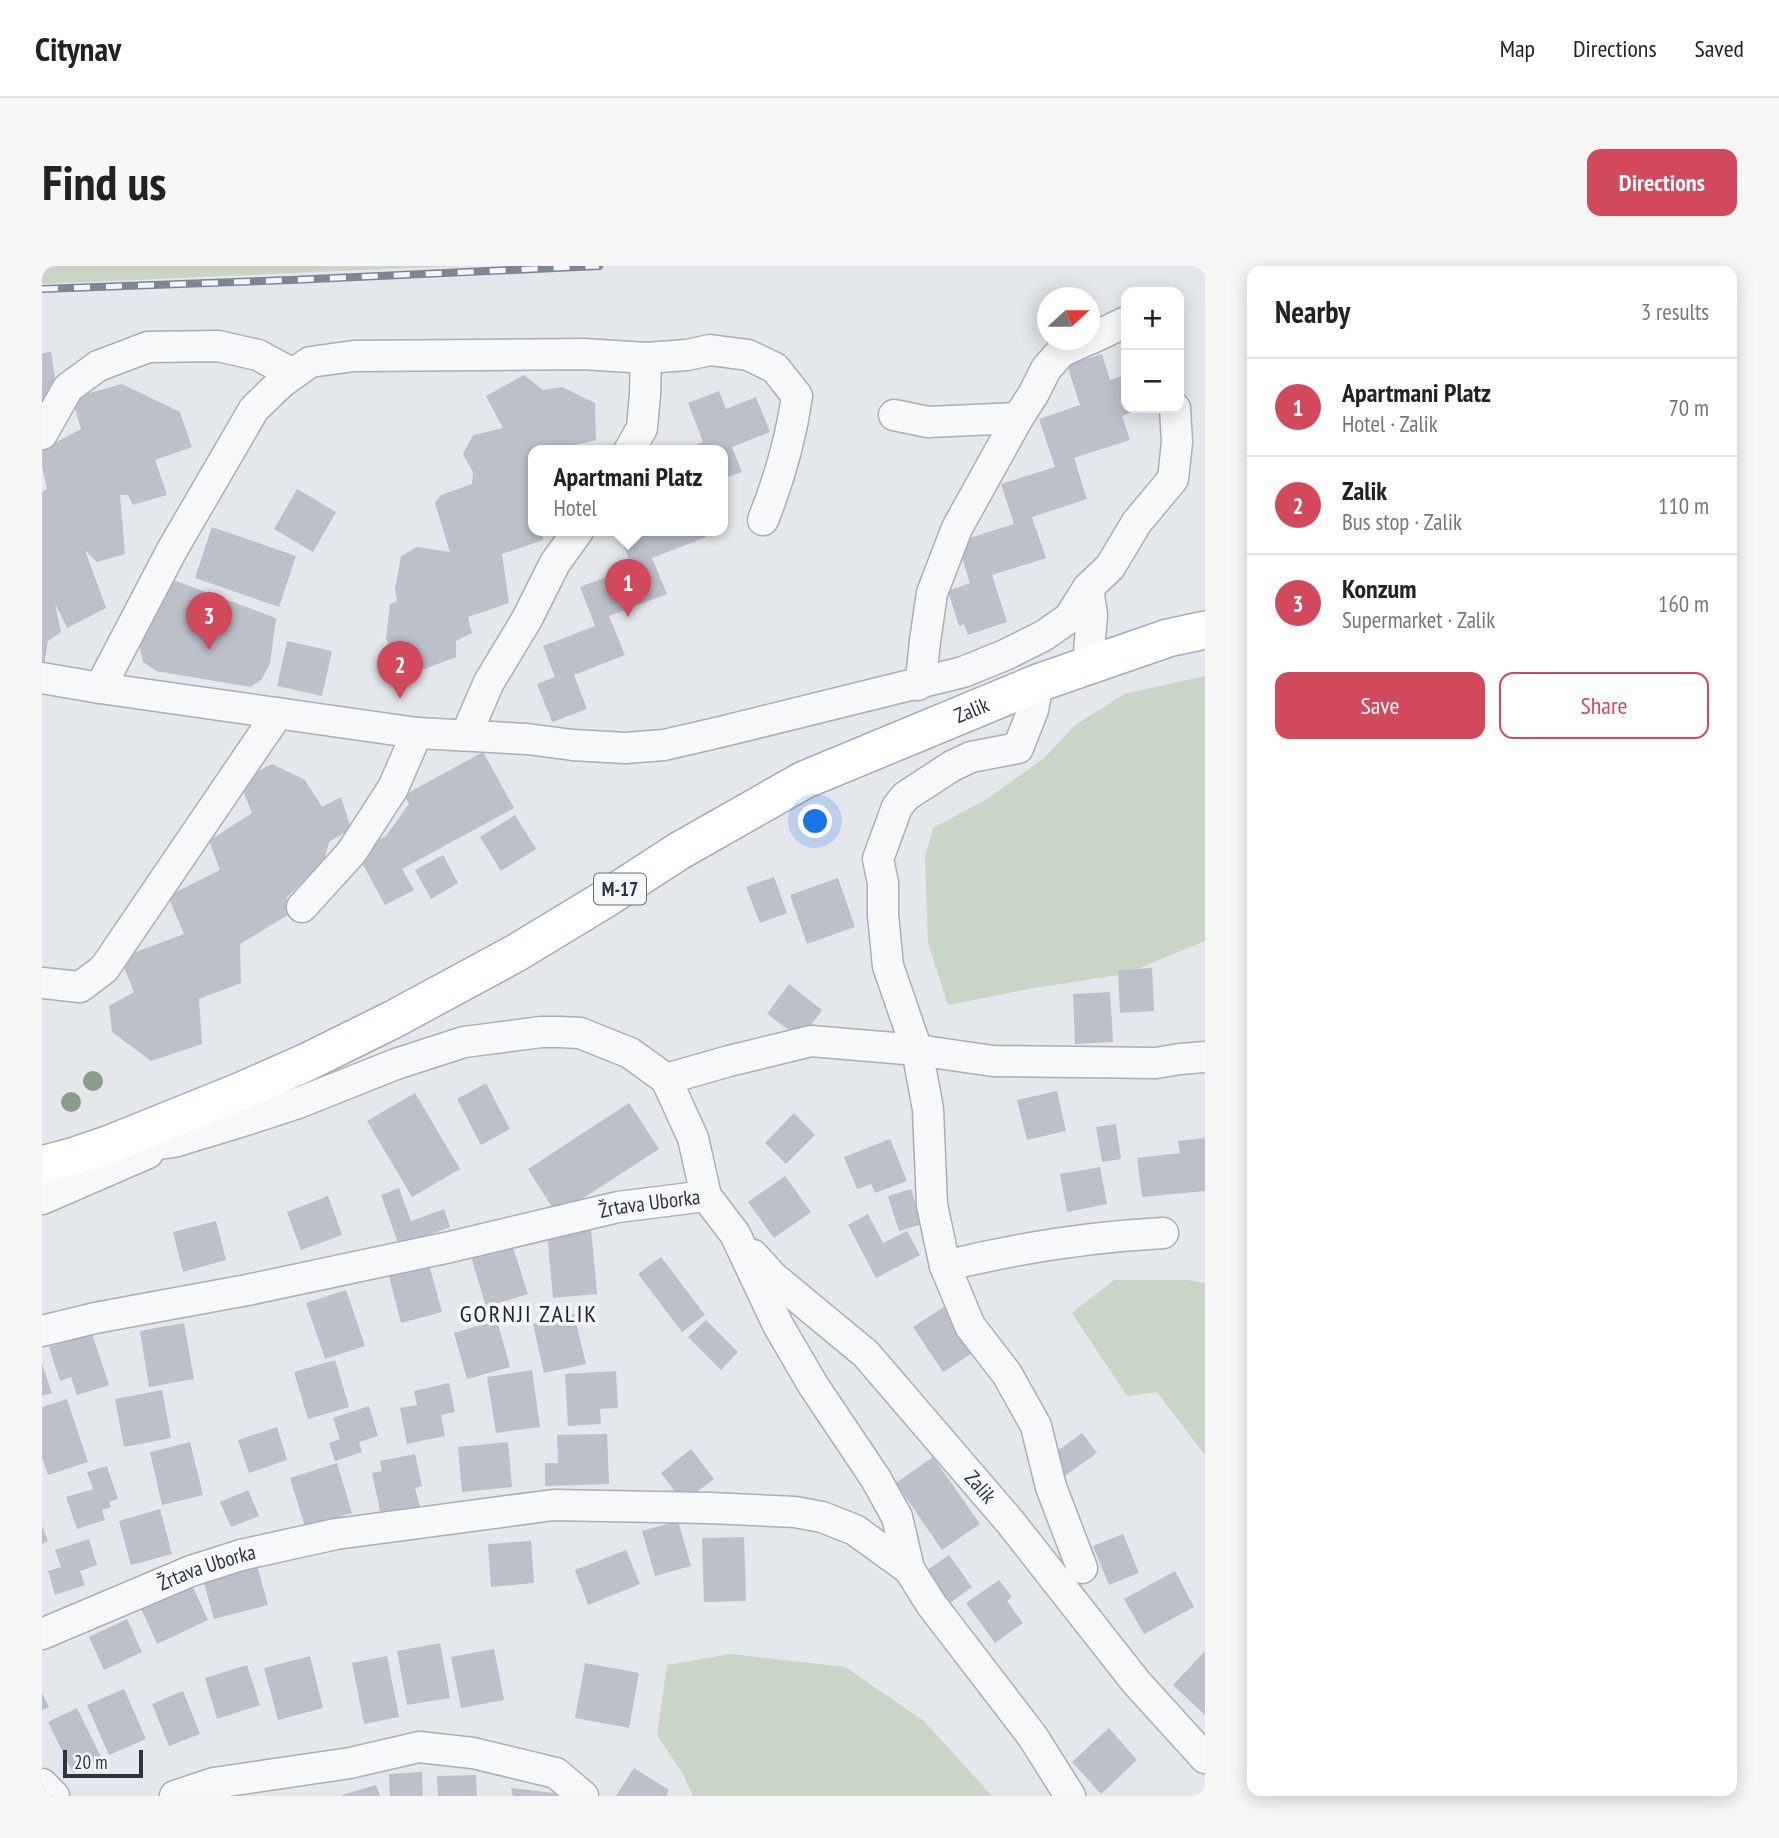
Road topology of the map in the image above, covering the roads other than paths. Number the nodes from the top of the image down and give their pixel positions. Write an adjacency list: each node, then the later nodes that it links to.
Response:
1 (1121, 324): 2 (street)
2 (1100, 334)
3 (1065, 350): 8 (street)
4 (646, 358): 5 (street); 10 (street); 11 (street)
5 (293, 374): 9 (street); 19 (street)
6 (1175, 413): 13 (street, Zalik)
7 (894, 415): 8 (street)
8 (1018, 418): 18 (street)
9 (42, 434)
10 (632, 445)
11 (763, 520)
12 (574, 536): 22 (street)
13 (1088, 588): 15 (street); 18 (street, Zalik)
14 (1205, 630): 15 (main road, Zalik / M-17)
15 (1088, 665): 17 (main road, Zalik / M-17)
16 (42, 678): 19 (street, Zalik)
17 (1038, 684): 25 (street, Zalik); 28 (main road, Zalik / M-17)
18 (918, 685): 22 (street, Zalik)
19 (100, 688): 20 (street, Zalik)
20 (278, 713): 21 (street, Zalik); 24 (street)
21 (417, 733): 22 (street, Zalik); 23 (street)
22 (466, 734)
23 (302, 907)
24 (42, 982)
25 (916, 1050): 26 (street); 27 (street); 34 (street, Zalik)
26 (1205, 1057)
27 (666, 1079): 28 (street, Žrtava Uborka); 30 (street, Žrtava Uborka)
28 (180, 1128): 29 (main road, Zalik / M-17); 31 (street, Žrtava Uborka)
29 (53, 1156)
30 (706, 1196): 33 (street, Zalik); 35 (street, Žrtava Uborka)
31 (42, 1199)
32 (1163, 1233): 34 (street)
33 (735, 1234): 37 (street, Zalik); 39 (street, Zalik)
34 (945, 1266): 36 (street, Zalik)
35 (42, 1331)
36 (1082, 1568)
37 (909, 1569): 38 (street, Žrtava Uborka); 44 (street, Zalik)
38 (42, 1634)
39 (1205, 1758)
40 (42, 1784): 41 (street)
41 (54, 1796)
42 (175, 1796): 43 (street)
43 (583, 1796)
44 (1070, 1796)

